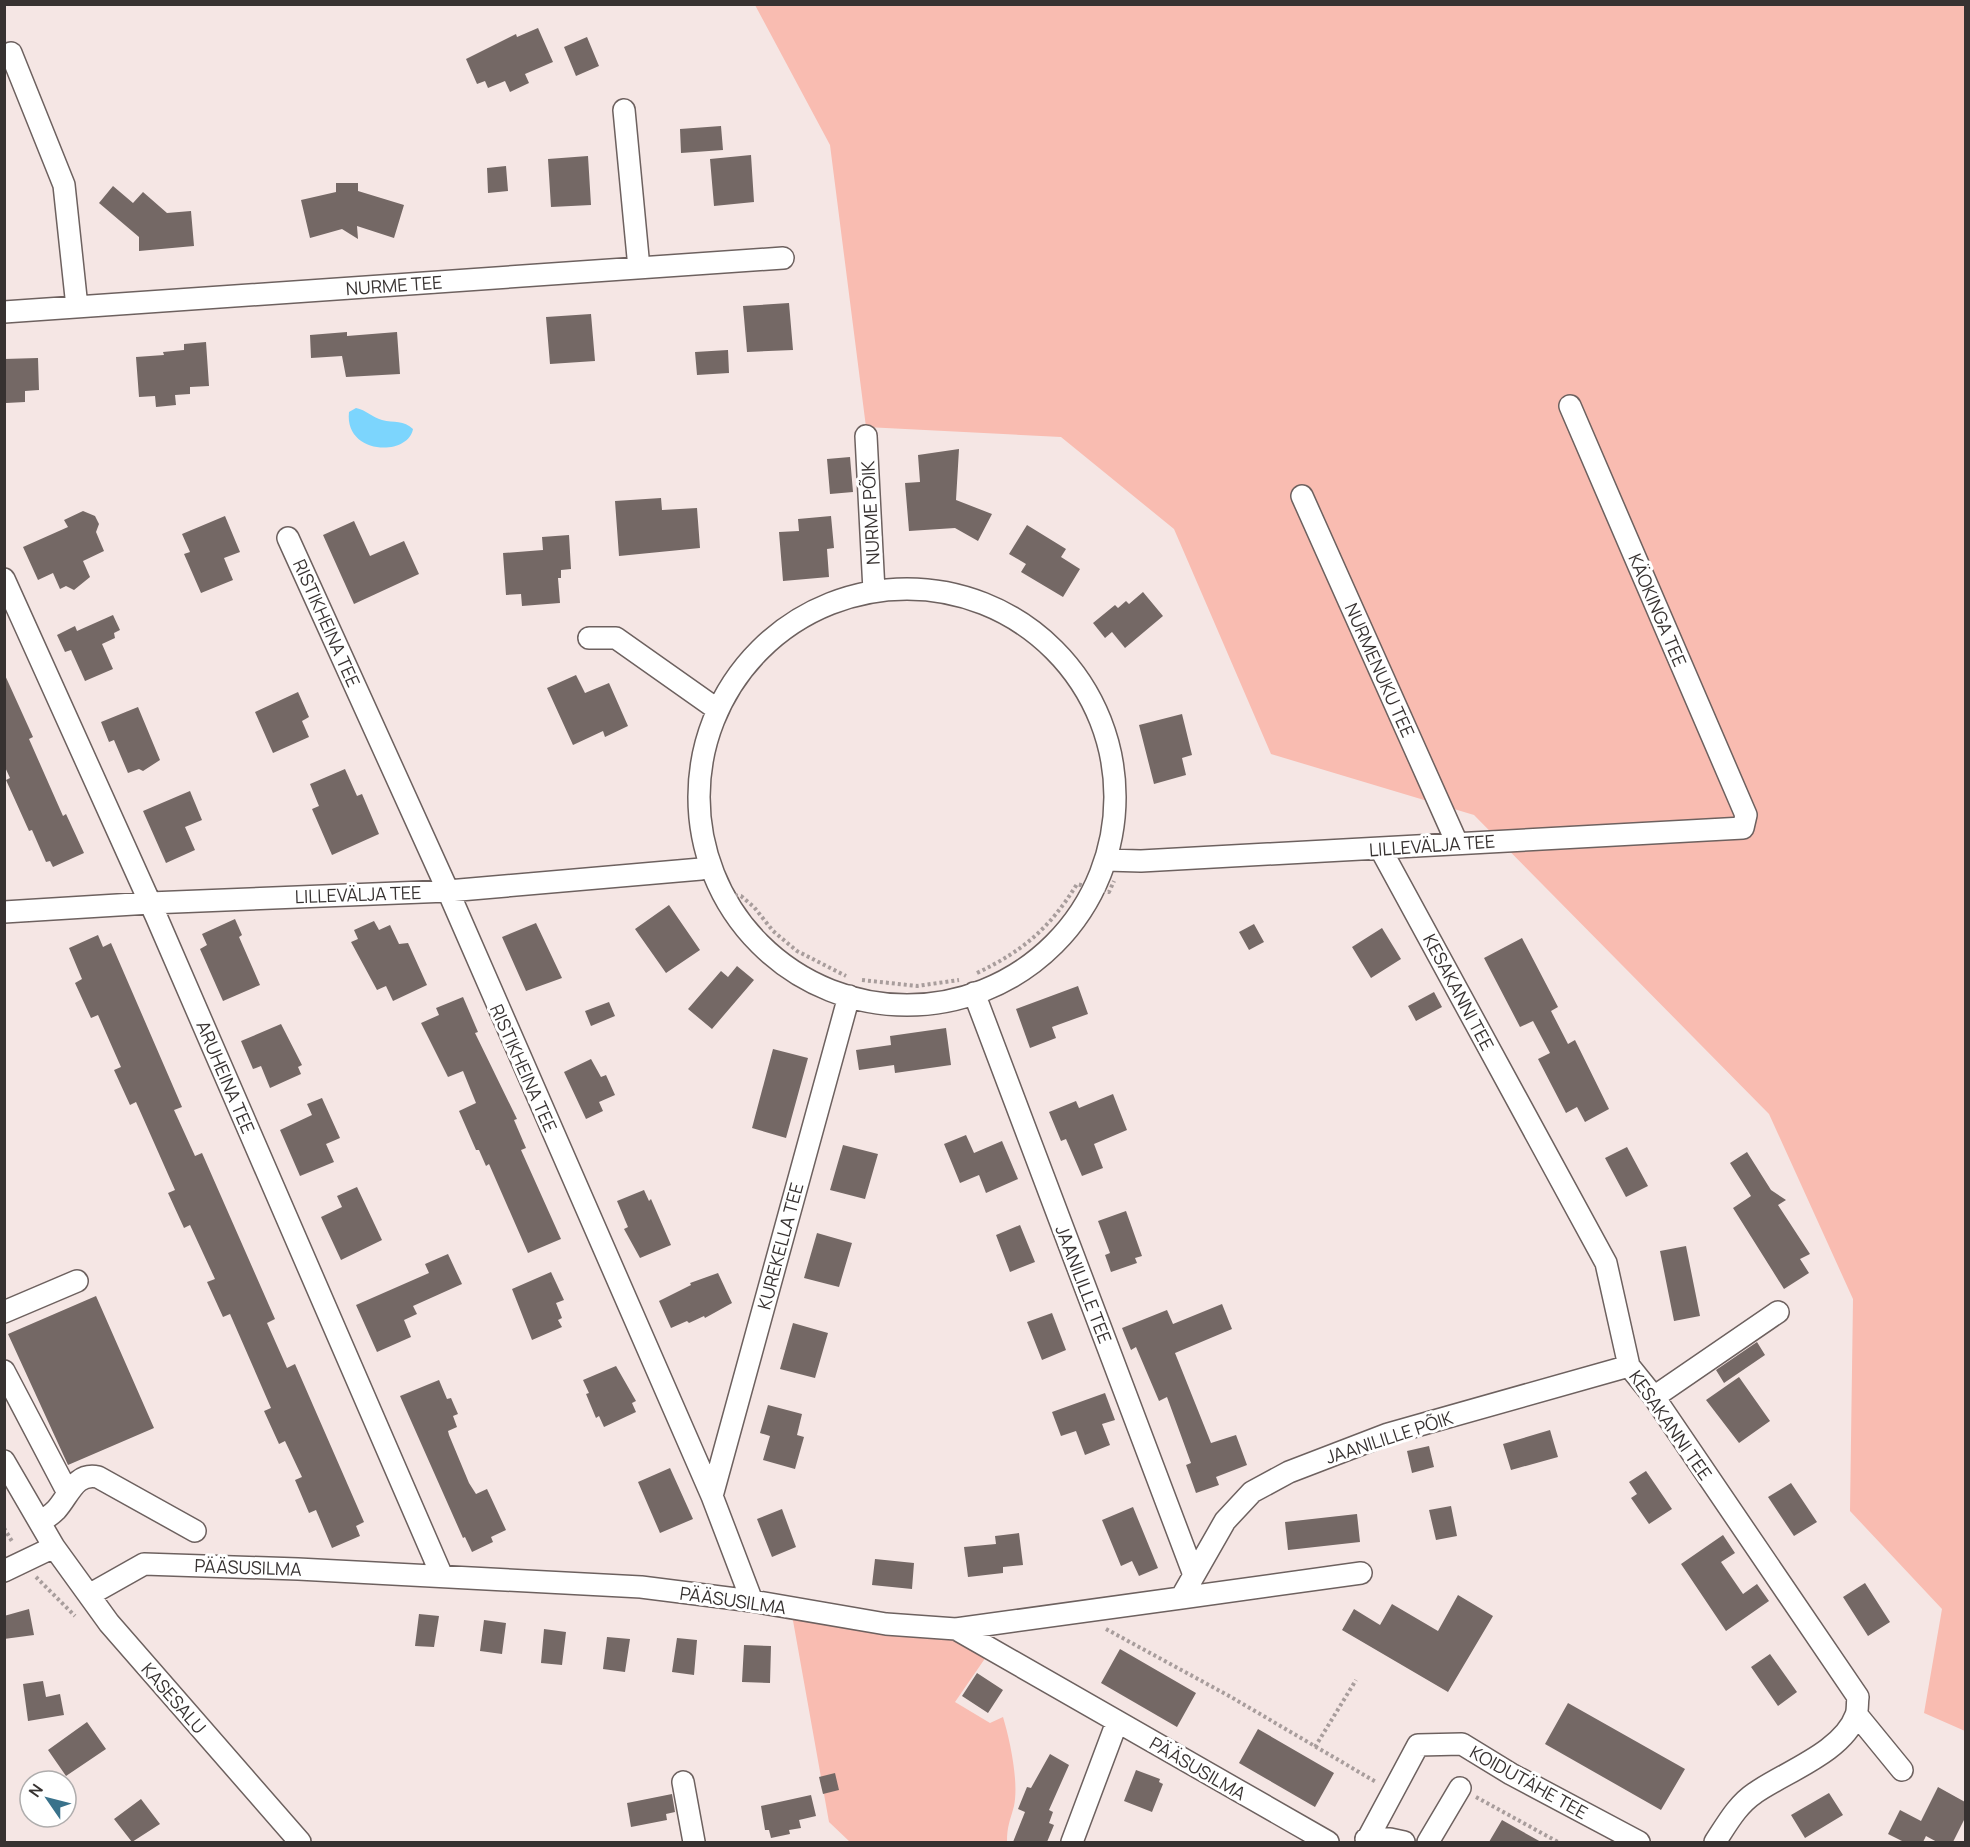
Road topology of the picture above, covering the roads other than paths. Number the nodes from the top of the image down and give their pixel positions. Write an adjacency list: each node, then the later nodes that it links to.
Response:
1 (11, 53): 5 (street)
2 (624, 110): 4 (street)
3 (783, 258): 4 (street, NURME TEE)
4 (639, 268): 5 (street, NURME TEE)
5 (77, 307): 6 (street, NURME TEE)
6 (4, 312)
7 (1570, 406): 15 (street, KÄOKINGA TEE)
8 (866, 436): 12 (street, NURME PÕIK)
9 (1302, 496): 16 (street, NURMENUKU TEE)
10 (288, 538): 20 (street, RISTIKHEINA TEE)
11 (4, 579): 21 (street, ARUHEINA TEE)
12 (874, 591): 14 (street); 18 (street)
13 (589, 638): 14 (street)
14 (718, 710): 19 (street)
15 (1746, 815): 16 (street, LILLEVÄLJA TEE)
16 (1457, 843): 17 (street, LILLEVÄLJA TEE)
17 (1380, 848): 18 (street, LILLEVÄLJA TEE); 28 (street, KESAKANNI TEE)
18 (1106, 860): 23 (street)
19 (710, 864): 20 (street, LILLEVÄLJA TEE); 24 (street)
20 (448, 891): 21 (street, LILLEVÄLJA TEE); 33 (street, RISTIKHEINA TEE)
21 (150, 903): 22 (street, LILLEVÄLJA TEE); 40 (street, ARUHEINA TEE)
22 (4, 912)
23 (969, 983): 24 (street); 39 (street, JAANILILLE TEE)
24 (852, 984): 33 (street, KUREKELLA TEE)
25 (77, 1281): 26 (street)
26 (4, 1312)
27 (1778, 1312): 30 (street)
28 (1629, 1366): 30 (street, KESAKANNI TEE); 39 (street, JAANILILLE PÕIK)
29 (4, 1371): 32 (street)
30 (1654, 1397): 45 (street, KESAKANNI TEE)
31 (4, 1461): 34 (street, KASESALU)
32 (68, 1493): 34 (street); 35 (street)
33 (712, 1496): 43 (street, RISTIKHEINA TEE)
34 (40, 1522): 36 (street, KASESALU)
35 (195, 1531)
36 (54, 1547): 37 (street); 41 (street, KASESALU)
37 (4, 1571)
38 (1361, 1573): 42 (street)
39 (1194, 1575): 42 (street, JAANILILLE PÕIK)
40 (442, 1576): 41 (street, PÄÄSUSILMA); 43 (street, PÄÄSUSILMA)
41 (89, 1595): 51 (street, KASESALU)
42 (1181, 1598): 44 (street)
43 (752, 1601): 44 (street, PÄÄSUSILMA)
44 (956, 1629): 46 (street, PÄÄSUSILMA)
45 (1857, 1715): 47 (street); 58 (street)
46 (1117, 1722): 53 (street); 54 (street, PÄÄSUSILMA)
47 (1902, 1770)
48 (682, 1782): 52 (street)
49 (1460, 1788): 56 (street)
50 (1366, 1841): 55 (street); 57 (street, KOIDUTÄHE TEE)
51 (300, 1842)
52 (694, 1842)
53 (1072, 1842)
54 (1328, 1842)
55 (1404, 1842)
56 (1428, 1842)
57 (1639, 1842)
58 (1715, 1842)

